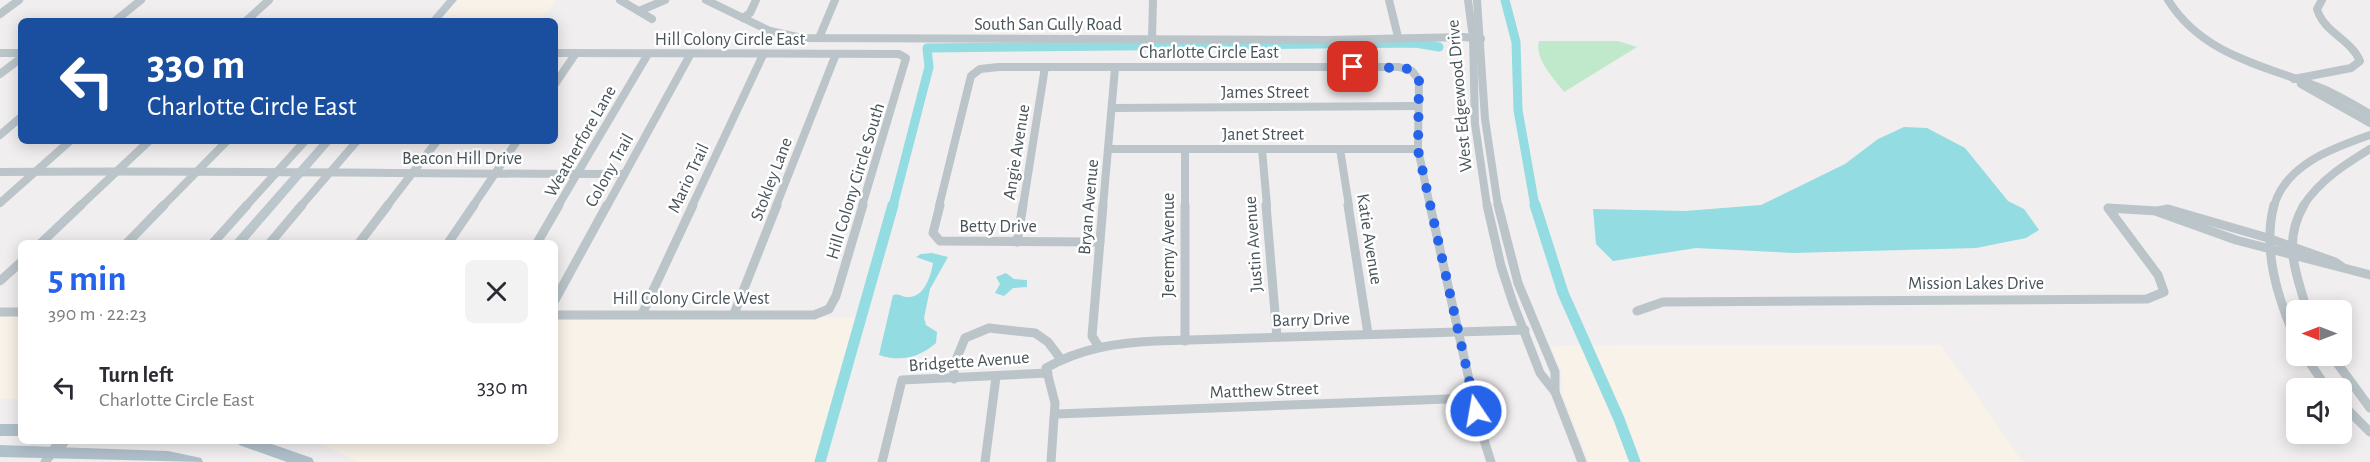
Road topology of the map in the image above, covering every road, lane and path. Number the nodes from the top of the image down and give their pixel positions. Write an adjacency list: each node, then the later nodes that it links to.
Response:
1 (19, 0): 17 (street)
2 (141, 0): 18 (street)
3 (268, 0): 19 (street)
4 (452, 0): 20 (street)
5 (620, 0): 16 (street)
6 (664, 0): 16 (street)
7 (706, 0): 21 (street, South San Gully Road)
8 (756, 0): 21 (street)
9 (835, 0): 24 (street)
10 (1153, 0): 26 (street)
11 (1389, 0): 23 (street)
12 (1468, 0): 25 (street, West Edgewood Drive)
13 (1477, 0): 25 (street, West Edgewood Drive)
14 (2168, 0): 40 (street)
15 (2322, 0): 40 (street)
16 (639, 11): 22 (street)
17 (0, 14)
18 (119, 18)
19 (249, 18)
20 (437, 18)
21 (743, 18): 24 (street, South San Gully Road)
22 (652, 19)
23 (1398, 37): 25 (street, South San Gully Road); 26 (street, South San Gully Road)
24 (819, 38): 26 (street, South San Gully Road)
25 (1477, 38): 107 (street, West Edgewood Drive); 118 (street, West Edgewood Drive)
26 (1152, 39)
27 (0, 53): 28 (street)
28 (18, 53)
29 (558, 53): 30 (street, Hill Colony Circle East)
30 (576, 53): 31 (street, Hill Colony Circle East); 41 (street)
31 (648, 54): 33 (street, Hill Colony Circle East); 73 (street, Weatherfore Lane)
32 (836, 54): 34 (street, Hill Colony Circle East); 35 (street, Hill Colony Circle East); 104 (street, Stokley Lane)
33 (690, 55): 34 (street, Hill Colony Circle East); 75 (street, Colony Trail)
34 (763, 55): 103 (street, Mario Trail)
35 (904, 56): 99 (street, Hill Colony Circle South)
36 (18, 60): 39 (street)
37 (1045, 67): 38 (street, Charlotte Circle East); 76 (street, Charlotte Circle East); 90 (street, Angie Avenue)
38 (1115, 68): 44 (street, Charlotte Circle East); 45 (street, Bryan Avenue)
39 (0, 74)
40 (2294, 79): 42 (street); 43 (street)
41 (558, 80)
42 (2344, 100): 43 (street); 46 (street)
43 (2335, 104): 48 (street)
44 (1418, 106): 45 (street, James Street); 64 (street)
45 (1112, 108): 59 (street, Bryan Avenue)
46 (2370, 114)
47 (18, 120): 49 (street)
48 (2370, 123)
49 (0, 135)
50 (2370, 135): 81 (street)
51 (67, 144): 69 (street)
52 (146, 144): 65 (street)
53 (224, 144): 66 (street)
54 (302, 144): 67 (street)
55 (325, 144): 70 (street)
56 (354, 144): 74 (street)
57 (435, 144): 71 (street)
58 (515, 144): 72 (street)
59 (1108, 149): 60 (street, Janet Street); 91 (street, Bryan Avenue)
60 (1185, 149): 61 (street, Janet Street); 111 (street, Jeremy Avenue)
61 (1262, 149): 63 (street, Janet Street); 110 (street, Justin Avenue)
62 (2370, 149): 93 (street)
63 (1340, 150): 64 (street, Janet Street); 109 (street, Katie Avenue)
64 (1418, 150): 108 (street)
65 (119, 170): 66 (street, Beacon Hill Drive); 69 (street, Beacon Hill Drive); 82 (street)
66 (198, 170): 67 (street, Beacon Hill Drive); 83 (street)
67 (277, 171): 70 (street, Beacon Hill Drive); 84 (street)
68 (0, 172): 69 (street, Beacon Hill Drive)
69 (35, 172): 77 (street)
70 (300, 173): 74 (street, Beacon Hill Drive); 85 (street)
71 (411, 173): 72 (street, Beacon Hill Drive); 74 (street, Beacon Hill Drive); 87 (street)
72 (496, 173): 73 (street, Beacon Hill Drive); 88 (street)
73 (579, 173): 75 (street, Beacon Hill Drive); 89 (street, Weatherfore Lane)
74 (329, 174): 86 (street)
75 (624, 174): 97 (street, Colony Trail)
76 (941, 200): 90 (street, Betty Drive)
77 (0, 203)
78 (2157, 211): 79 (street, Mission Lakes Drive); 80 (street, Mission Lakes Drive); 100 (street, Mission Lakes Drive)
79 (2216, 223): 80 (street); 81 (street, Mission Lakes Drive)
80 (2216, 233): 92 (street, Mission Lakes Drive)
81 (2268, 238): 92 (street); 93 (street, Mission Lakes Drive)
82 (44, 240)
83 (130, 240)
84 (216, 240)
85 (241, 240)
86 (273, 240)
87 (361, 240)
88 (450, 240)
89 (539, 240)
90 (1017, 242): 91 (street, Betty Drive)
91 (1100, 242): 112 (street, Bryan Avenue)
92 (2268, 248): 93 (street, Mission Lakes Drive); 106 (street)
93 (2291, 251): 95 (street, Mission Lakes Drive); 98 (street)
94 (18, 265): 96 (street)
95 (2370, 275)
96 (0, 281)
97 (558, 295)
98 (2304, 300)
99 (826, 311): 104 (street, Hill Colony Circle West)
100 (1637, 311)
101 (0, 312): 102 (street)
102 (18, 312)
103 (642, 314): 104 (street, Hill Colony Circle West); 105 (street, Hill Colony Circle West)
104 (734, 314)
105 (558, 315)
106 (2286, 315)
107 (1525, 330): 108 (street, Barry Drive); 118 (street, West Edgewood Drive)
108 (1458, 332): 109 (street, Barry Drive); 119 (street)
109 (1368, 334): 110 (street, Barry Drive)
110 (1277, 337): 111 (street, Barry Drive)
111 (1185, 340): 112 (street, Barry Drive)
112 (1099, 347): 113 (street, Barry Drive)
113 (1060, 358): 115 (street); 117 (street)
114 (2339, 366): 120 (street)
115 (1048, 373): 116 (street, Bridgette Avenue); 121 (street)
116 (996, 377): 117 (street, Bridgette Avenue); 132 (street)
117 (954, 379): 131 (street, Bridgette Avenue)
118 (1555, 392): 135 (street, West Edgewood Drive)
119 (1473, 398): 121 (street, Matthew Street); 134 (street)
120 (2370, 408)
121 (1057, 414): 133 (street)
122 (2352, 414): 125 (street)
123 (0, 429): 124 (main road)
124 (18, 430)
125 (2370, 432)
126 (254, 444): 130 (main road)
127 (0, 452): 128 (main road)
128 (53, 452): 129 (main road)
129 (195, 462)
130 (306, 462)
131 (882, 462)
132 (985, 462)
133 (1051, 462)
134 (1491, 462)
135 (1582, 462)

